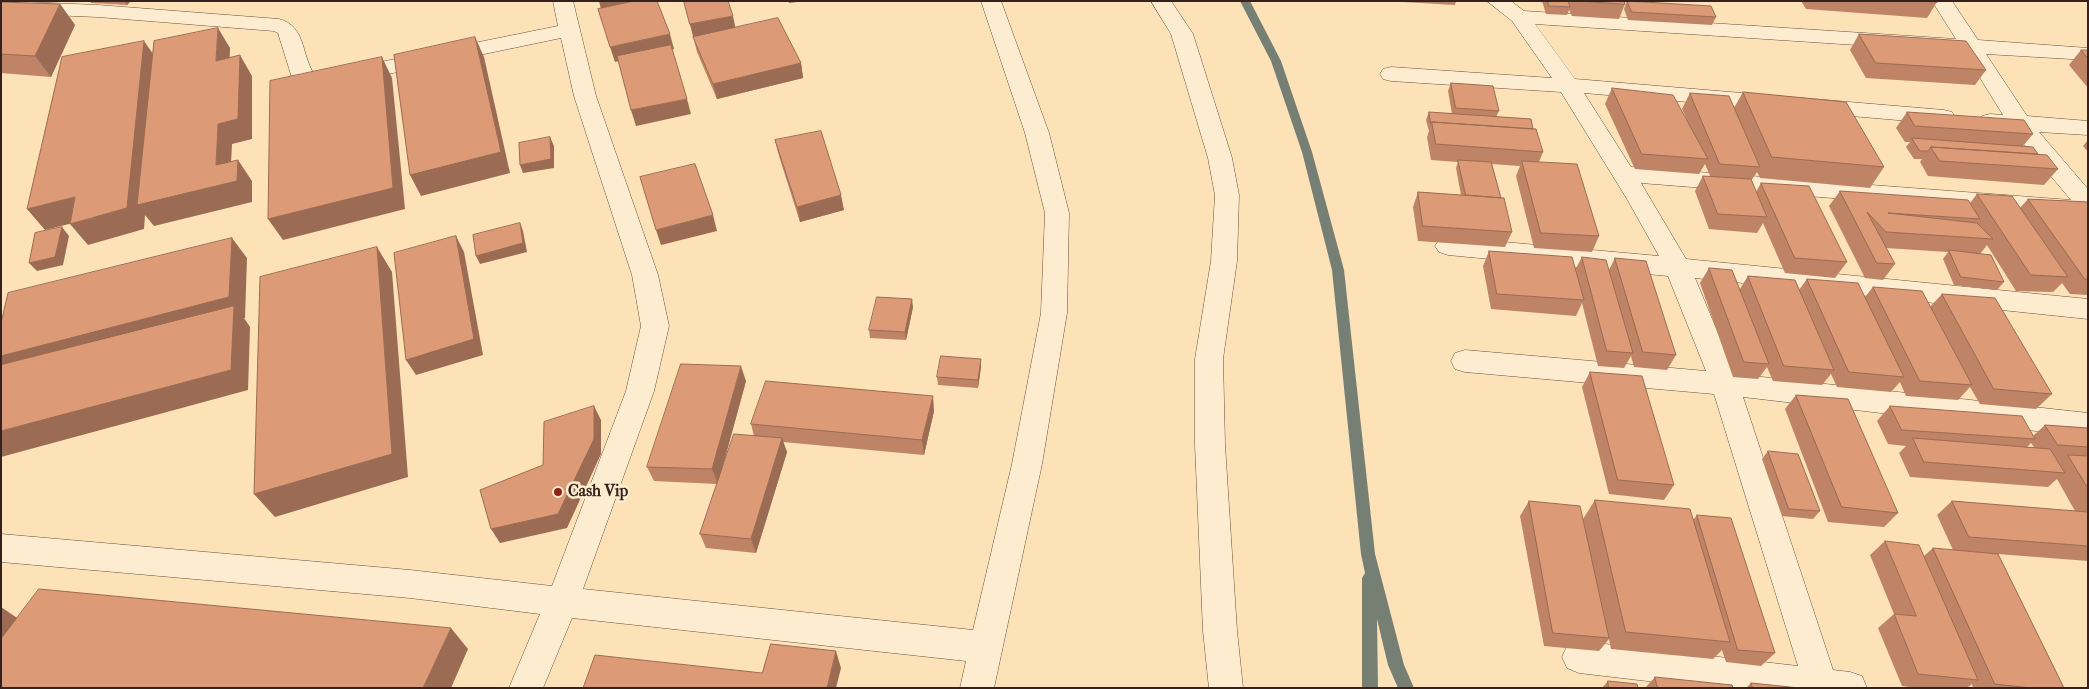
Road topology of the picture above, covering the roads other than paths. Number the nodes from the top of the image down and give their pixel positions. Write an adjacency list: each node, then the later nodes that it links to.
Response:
1 (563, 1): 8 (street)
2 (991, 1): 26 (street)
3 (1161, 1): 31 (street)
4 (1498, 1): 7 (street)
5 (1942, 1): 9 (street)
6 (1, 7): 8 (street)
7 (1519, 17): 9 (street); 12 (street)
8 (570, 30): 25 (street)
9 (1971, 46): 10 (street); 13 (street)
10 (2088, 54)
11 (1391, 74): 12 (street)
12 (1568, 85): 13 (street); 15 (street)
13 (2020, 124): 14 (street); 16 (street)
14 (2088, 128)
15 (1623, 174): 17 (street); 19 (street)
16 (2088, 205)
17 (2088, 210)
18 (1448, 246): 19 (street)
19 (1678, 268): 20 (street); 22 (street)
20 (2088, 309)
21 (1465, 361): 22 (street)
22 (1725, 384): 23 (street); 28 (street)
23 (2088, 425)
24 (1, 548): 25 (street)
25 (562, 602): 26 (street); 29 (street)
26 (985, 647): 30 (street)
27 (1579, 657): 28 (street)
28 (1831, 686)
29 (526, 688)
30 (977, 688)
31 (1226, 688)

